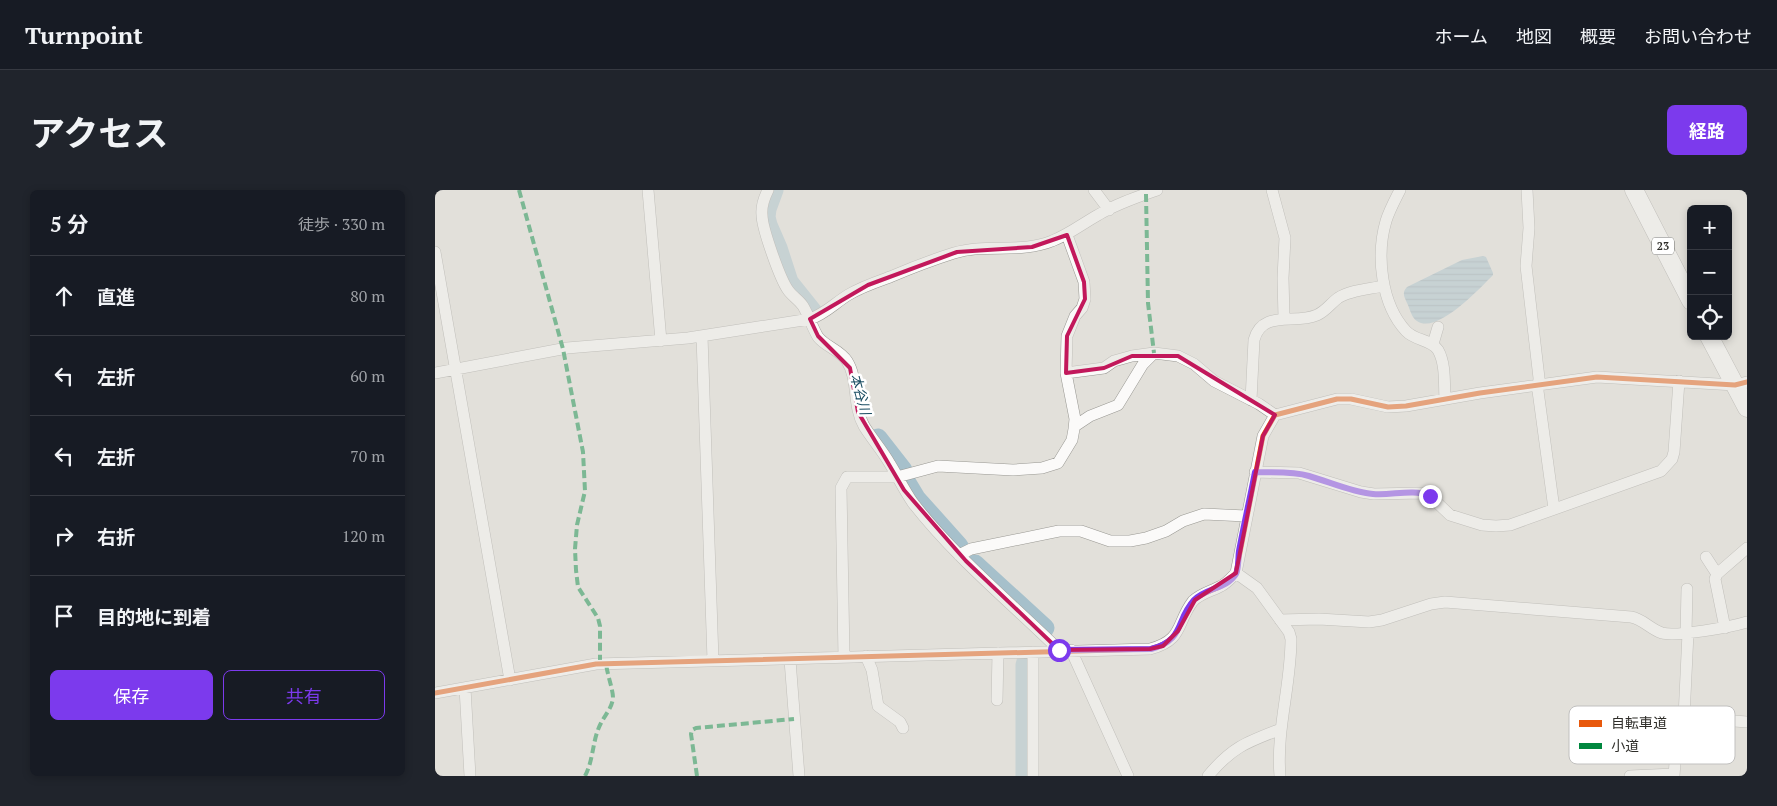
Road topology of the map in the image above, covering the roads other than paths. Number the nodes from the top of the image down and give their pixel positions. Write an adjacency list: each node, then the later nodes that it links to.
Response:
1 (648, 190): 19 (street)
2 (768, 190): 15 (street)
3 (1095, 190): 9 (street)
4 (1157, 190): 9 (street)
5 (1272, 190): 14 (street)
6 (1400, 190): 12 (street)
7 (1527, 190): 27 (street)
8 (1634, 190): 13 (main road, 23)
9 (1109, 210): 10 (street)
10 (1067, 235): 15 (street); 24 (street)
11 (435, 252): 22 (street)
12 (1383, 286): 14 (street); 20 (street)
13 (1688, 295)
14 (1284, 318): 29 (street)
15 (810, 319): 17 (street); 34 (street)
16 (1438, 327): 20 (street)
17 (701, 336): 19 (street); 53 (street)
18 (1712, 340): 26 (main road)
19 (661, 342): 22 (street)
20 (1433, 344): 28 (street)
21 (1154, 353): 24 (street); 29 (street); 32 (street)
22 (455, 369): 23 (street); 55 (street)
23 (435, 373)
24 (1066, 373): 32 (street)
25 (1679, 380): 26 (street); 27 (street); 35 (street)
26 (1741, 383): 30 (main road)
27 (1539, 385): 28 (street); 35 (street)
28 (1445, 399): 31 (street)
29 (1251, 400): 31 (street)
30 (1747, 408)
31 (1275, 415): 33 (street)
32 (1075, 426): 34 (street)
33 (1255, 472): 35 (street); 36 (street)
34 (897, 477): 38 (street); 52 (street)
35 (1554, 509)
36 (1246, 516): 38 (street); 40 (street)
37 (1747, 548): 41 (street)
38 (959, 554): 47 (street)
39 (1706, 557): 41 (street)
40 (1236, 573): 43 (street); 48 (street)
41 (1717, 574): 45 (street)
42 (1687, 589): 46 (street)
43 (1280, 620): 46 (street); 61 (street)
44 (1747, 622): 45 (street)
45 (1725, 628): 46 (street)
46 (1687, 633): 59 (street)
47 (1059, 650): 48 (street); 49 (street)
48 (1071, 650): 66 (street)
49 (1033, 652): 50 (street); 65 (street)
50 (998, 653): 51 (street); 58 (street)
51 (866, 656): 52 (street); 60 (street)
52 (844, 657): 54 (street)
53 (713, 660): 54 (street); 55 (street)
54 (790, 660): 64 (street)
55 (510, 680): 56 (street)
56 (465, 688): 57 (street); 63 (street)
57 (435, 693)
58 (997, 700)
59 (1684, 706)
60 (903, 728)
61 (1281, 729): 67 (street); 68 (street)
62 (1674, 775): 69 (street)
63 (470, 776)
64 (799, 776)
65 (1033, 776)
66 (1128, 776)
67 (1208, 776)
68 (1280, 776)
69 (1630, 776)

